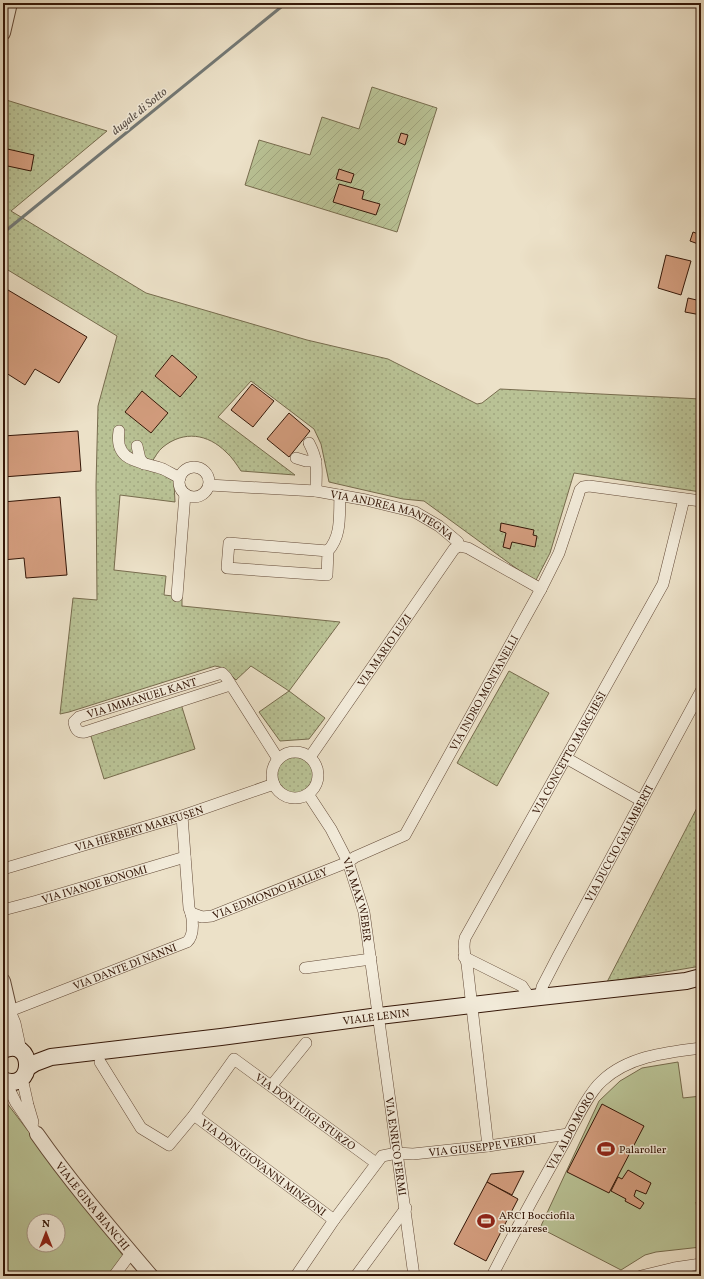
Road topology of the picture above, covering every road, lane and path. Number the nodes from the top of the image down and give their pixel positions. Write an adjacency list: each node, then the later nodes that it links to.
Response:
1 (10, 3): 2 (street)
2 (3, 34)
3 (119, 431): 8 (street)
4 (309, 443): 7 (street)
5 (137, 446): 8 (street)
6 (296, 458): 7 (street)
7 (316, 461): 11 (street)
8 (144, 464): 9 (street)
9 (180, 478): 10 (street); 12 (street)
10 (209, 485): 11 (street, VIA ANDREA MANTEGNA); 12 (street)
11 (316, 491): 13 (street, VIA ANDREA MANTEGNA)
12 (185, 494): 19 (street)
13 (340, 495): 16 (street, VIA ANDREA MANTEGNA); 17 (street)
14 (684, 499): 15 (street); 18 (street, VIA INDRO MONTANELLI); 23 (street, VIA CONCETTO MARCHESI)
15 (701, 501)
16 (459, 546): 18 (street, VIA ANDREA MANTEGNA); 22 (street, VIA MARIO LUZI)
17 (328, 551): 17 (street)
18 (541, 589): 30 (street, VIA INDRO MONTANELLI)
19 (177, 596)
20 (230, 685): 20 (street, VIA IMMANUEL KANT); 24 (street, VIA IMMANUEL KANT)
21 (701, 691): 27 (street, VIA DUCCIO GALIMBERTI)
22 (310, 757): 24 (street); 26 (street)
23 (566, 758): 27 (street); 36 (street, VIA CONCETTO MARCHESI)
24 (278, 759): 25 (street)
25 (274, 784): 26 (street); 28 (street, VIA HERBERT MARKUSEN)
26 (308, 794): 30 (street, VIA MAX WEBER)
27 (642, 801): 41 (street, VIA DUCCIO GALIMBERTI)
28 (182, 816): 29 (street); 31 (street, VIA HERBERT MARKUSEN)
29 (185, 856): 32 (street, VIA IVANOE BONOMI); 33 (street)
30 (348, 862): 34 (street, VIA EDMONDO HALLEY); 37 (street, VIA MAX WEBER)
31 (3, 869)
32 (3, 910)
33 (191, 913): 34 (street, VIA EDMONDO HALLEY); 35 (street)
34 (210, 916): 35 (street, VIA DANTE DI NANNI)
35 (192, 935): 43 (street, VIA DANTE DI NANNI)
36 (464, 957): 41 (street); 42 (street, VIA CONCETTO MARCHESI)
37 (371, 959): 38 (street); 44 (street, VIA MAX WEBER)
38 (305, 968)
39 (701, 977): 41 (main road, VIALE LENIN)
40 (3, 981): 43 (street)
41 (535, 997): 42 (main road, VIALE LENIN)
42 (472, 1006): 44 (main road, VIALE LENIN); 55 (street, VIA CONCETTO MARCHESI)
43 (10, 1011): 47 (street); 49 (street)
44 (379, 1016): 49 (main road, VIALE LENIN); 56 (street, VIA ENRICO FERMI)
45 (306, 1043): 51 (street)
46 (701, 1048): 54 (street, VIA ALDO MORO)
47 (4, 1050): 49 (main road)
48 (100, 1062): 52 (street)
49 (24, 1063): 50 (main road, VIALE LENIN); 53 (street)
50 (4, 1080): 53 (street)
51 (272, 1085): 52 (street, VIA DON LUIGI STURZO); 57 (street, VIA DON LUIGI STURZO)
52 (194, 1115): 59 (street, VIA DON GIOVANNI MINZONI)
53 (37, 1134): 60 (street, VIALE GINA BIANCHI)
54 (568, 1134): 55 (street, VIA GIUSEPPE VERDI); 67 (street, VIA ALDO MORO)
55 (488, 1146): 56 (street, VIA GIUSEPPE VERDI)
56 (397, 1153): 57 (street); 58 (street, VIA ENRICO FERMI)
57 (376, 1163): 59 (street)
58 (406, 1208): 65 (street); 66 (street, VIA ENRICO FERMI)
59 (334, 1220): 64 (street)
60 (131, 1253): 62 (street); 63 (street, VIALE GINA BIANCHI)
61 (701, 1264): 68 (street)
62 (114, 1276)
63 (151, 1276)
64 (296, 1276)
65 (356, 1276)
66 (414, 1276)
67 (492, 1276)
68 (641, 1276)

